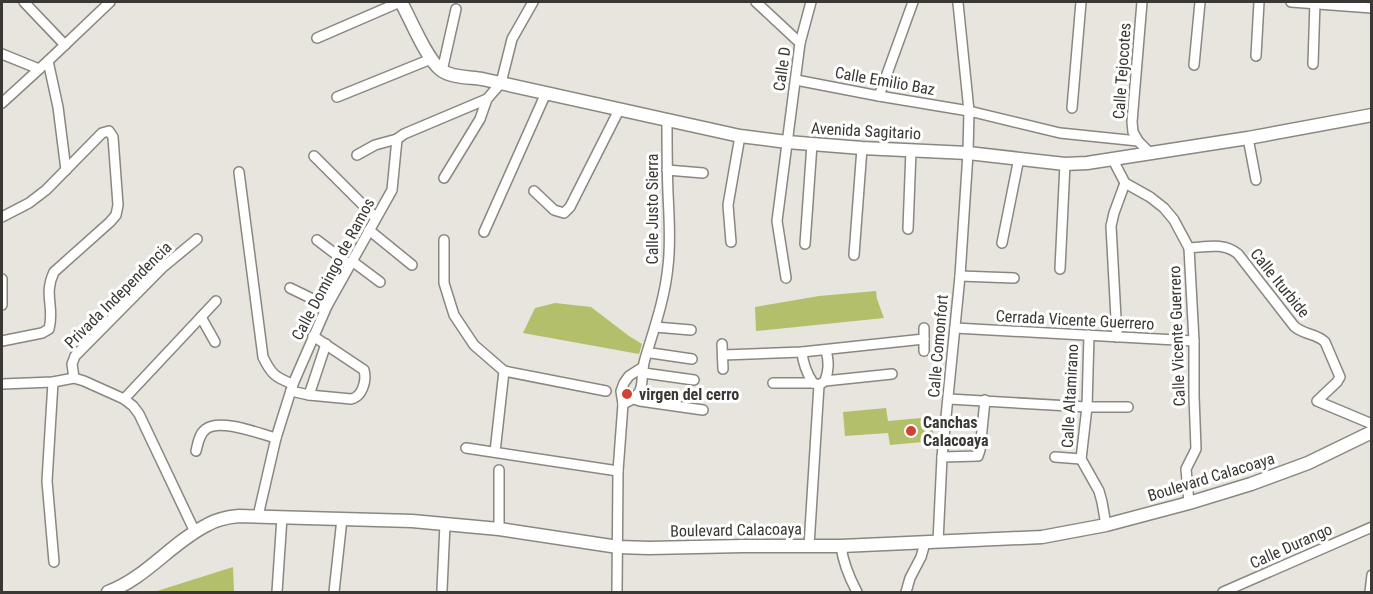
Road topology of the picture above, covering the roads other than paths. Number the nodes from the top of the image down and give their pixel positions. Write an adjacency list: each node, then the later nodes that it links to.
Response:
1 (24, 2): 19 (street)
2 (110, 2): 19 (street)
3 (400, 2): 17 (street); 22 (street)
4 (533, 2): 29 (street)
5 (756, 2): 18 (street)
6 (811, 2): 18 (street, Calle D)
7 (913, 2): 31 (street)
8 (1081, 2): 35 (street)
9 (1142, 2): 43 (street, Calle Tejocotes)
10 (1200, 2): 25 (street)
11 (1259, 2): 21 (street)
12 (1291, 2): 13 (street)
13 (1315, 2): 15 (street); 24 (street)
14 (958, 3): 37 (street, Calle Comonfort)
15 (1371, 8)
16 (456, 9): 27 (street)
17 (317, 38)
18 (800, 43): 28 (street, Calle D)
19 (65, 45): 23 (street)
20 (2, 54): 26 (street)
21 (1256, 57)
22 (430, 59): 27 (street); 32 (street)
23 (48, 61): 26 (street); 55 (street)
24 (1313, 64)
25 (1194, 65)
26 (39, 69): 34 (street)
27 (442, 71): 29 (street, Avenida Sagitario)
28 (796, 80): 31 (street, Calle Emilio Baz); 44 (street, Calle D)
29 (501, 83): 30 (street, Avenida Sagitario); 33 (street)
30 (546, 93): 36 (street, Avenida Sagitario); 67 (street)
31 (879, 96): 37 (street, Calle Emilio Baz)
32 (337, 97)
33 (488, 99): 42 (street); 59 (street)
34 (2, 103)
35 (1072, 108)
36 (619, 110): 39 (street, Avenida Sagitario); 62 (street)
37 (969, 111): 43 (street, Calle Emilio Baz); 48 (street, Calle Comonfort)
38 (1371, 115): 41 (street, Avenida Sagitario)
39 (667, 120): 40 (street, Avenida Sagitario); 56 (street, Calle Justo Sierra)
40 (740, 136): 44 (street, Avenida Sagitario); 71 (street)
41 (1248, 138): 49 (street, Avenida Sagitario); 60 (street)
42 (397, 139): 50 (street); 64 (street, Calle Domingo de Ramos)
43 (1138, 141): 49 (street)
44 (787, 142): 45 (street, Avenida Sagitario); 80 (street, Calle D)
45 (812, 144): 46 (street, Avenida Sagitario); 73 (street)
46 (862, 148): 47 (street, Avenida Sagitario); 75 (street)
47 (910, 150): 48 (street, Avenida Sagitario); 65 (street)
48 (968, 153): 52 (street, Avenida Sagitario); 79 (street, Calle Comonfort)
49 (1150, 153): 53 (street, Avenida Sagitario)
50 (357, 155)
51 (314, 156): 64 (street)
52 (1019, 158): 54 (street, Avenida Sagitario); 72 (street)
53 (1113, 160): 54 (street, Avenida Sagitario); 61 (street)
54 (1065, 164): 78 (street)
55 (66, 170): 63 (street); 98 (street)
56 (667, 170): 58 (street); 90 (street, Calle Justo Sierra)
57 (239, 172): 119 (street)
58 (703, 173)
59 (444, 178)
60 (1256, 180)
61 (1125, 183): 74 (street, Calle Vicente Guerrero); 96 (street)
62 (534, 191)
63 (2, 217)
64 (375, 218): 66 (street, Calle Domingo de Ramos)
65 (908, 229)
66 (369, 230): 76 (street, Calle Domingo de Ramos); 77 (street)
67 (484, 232)
68 (197, 238): 113 (street, Privada Independencia)
69 (317, 240): 76 (street)
70 (444, 240): 111 (street)
71 (731, 242)
72 (1002, 243)
73 (805, 244)
74 (1189, 248): 99 (street, Calle Vicente Guerrero); 130 (street, Calle Iturbide)
75 (854, 255)
76 (351, 263): 83 (street); 88 (street, Calle Domingo de Ramos)
77 (412, 265)
78 (1060, 269)
79 (960, 276): 81 (street); 92 (street, Calle Comonfort)
80 (786, 278)
81 (1014, 278)
82 (2, 279): 85 (street)
83 (380, 282)
84 (290, 288): 88 (street)
85 (2, 294): 87 (street)
86 (216, 301): 89 (street)
87 (2, 305)
88 (327, 306): 95 (street, Calle Domingo de Ramos)
89 (201, 317): 100 (street); 122 (street)
90 (655, 327): 93 (street); 104 (street, Calle Justo Sierra)
91 (924, 328): 97 (street)
92 (956, 328): 94 (street, Cerrada Vicente Guerrero); 124 (street, Calle Comonfort)
93 (691, 330)
94 (1089, 335): 96 (street, Cerrada Vicente Guerrero); 127 (street, Calle Altamirano)
95 (313, 336): 101 (street); 119 (street, Calle Domingo de Ramos)
96 (1117, 337): 99 (street, Cerrada Vicente Guerrero)
97 (924, 339): 103 (street); 105 (street)
98 (2, 341)
99 (1194, 341): 140 (street, Calle Vicente Guerrero)
100 (216, 342)
101 (326, 344): 121 (street); 121 (street)
102 (722, 344): 107 (street)
103 (826, 350): 106 (street); 117 (street)
104 (648, 351): 108 (street); 110 (street, Calle Justo Sierra)
105 (924, 351)
106 (802, 352): 107 (street); 117 (street)
107 (723, 355): 109 (street)
108 (693, 359)
109 (723, 369)
110 (643, 370): 114 (street); 123 (street, Calle Justo Sierra); 126 (street, Calle Justo Sierra)
111 (504, 371): 120 (street); 134 (street)
112 (892, 374): 117 (street)
113 (74, 378): 115 (street); 122 (street)
114 (694, 380)
115 (53, 382): 118 (street); 154 (street)
116 (773, 383): 117 (street)
117 (819, 383): 151 (street)
118 (2, 384)
119 (292, 387): 121 (street); 131 (street, Calle Domingo de Ramos)
120 (606, 391)
121 (309, 395)
122 (124, 399): 148 (street)
123 (634, 399): 126 (street); 129 (street)
124 (949, 399): 125 (street); 135 (street, Calle Comonfort)
125 (985, 400): 127 (street); 135 (street)
126 (623, 404): 139 (street, Calle Justo Sierra)
127 (1086, 407): 128 (street); 137 (street, Calle Altamirano)
128 (1128, 407)
129 (703, 410)
130 (1370, 432): 140 (street, Boulevard Calacoaya)
131 (276, 438): 133 (street); 141 (street, Calle Domingo de Ramos)
132 (466, 448): 134 (street)
133 (196, 451)
134 (495, 452): 139 (street)
135 (942, 457): 149 (street, Calle Comonfort)
136 (1055, 457): 137 (street)
137 (1082, 459): 145 (street, Calle Altamirano)
138 (499, 470): 147 (street)
139 (618, 471): 153 (street, Calle Justo Sierra)
140 (1189, 503): 145 (street, Boulevard Calacoaya)
141 (258, 516): 142 (street, Boulevard Calacoaya); 148 (street, Boulevard Calacoaya)
142 (282, 517): 143 (street, Boulevard Calacoaya); 158 (street)
143 (342, 519): 144 (street, Boulevard Calacoaya); 159 (street)
144 (445, 524): 147 (street, Boulevard Calacoaya); 156 (street)
145 (1106, 525): 149 (street, Boulevard Calacoaya)
146 (1371, 527): 163 (street, Calle Durango)
147 (499, 529): 153 (street, Boulevard Calacoaya)
148 (195, 532): 157 (street, Boulevard Calacoaya)
149 (939, 542): 150 (street, Boulevard Calacoaya)
150 (925, 543): 152 (street, Boulevard Calacoaya); 162 (street)
151 (809, 546): 152 (street, Boulevard Calacoaya); 153 (street, Boulevard Calacoaya)
152 (841, 546): 161 (street)
153 (618, 547): 160 (street, Calle Justo Sierra)
154 (54, 562)
155 (1371, 575): 164 (street)
156 (442, 590)
157 (108, 592)
158 (277, 592)
159 (334, 592)
160 (617, 592)
161 (857, 592)
162 (906, 592)
163 (1223, 592)
164 (1370, 592)

